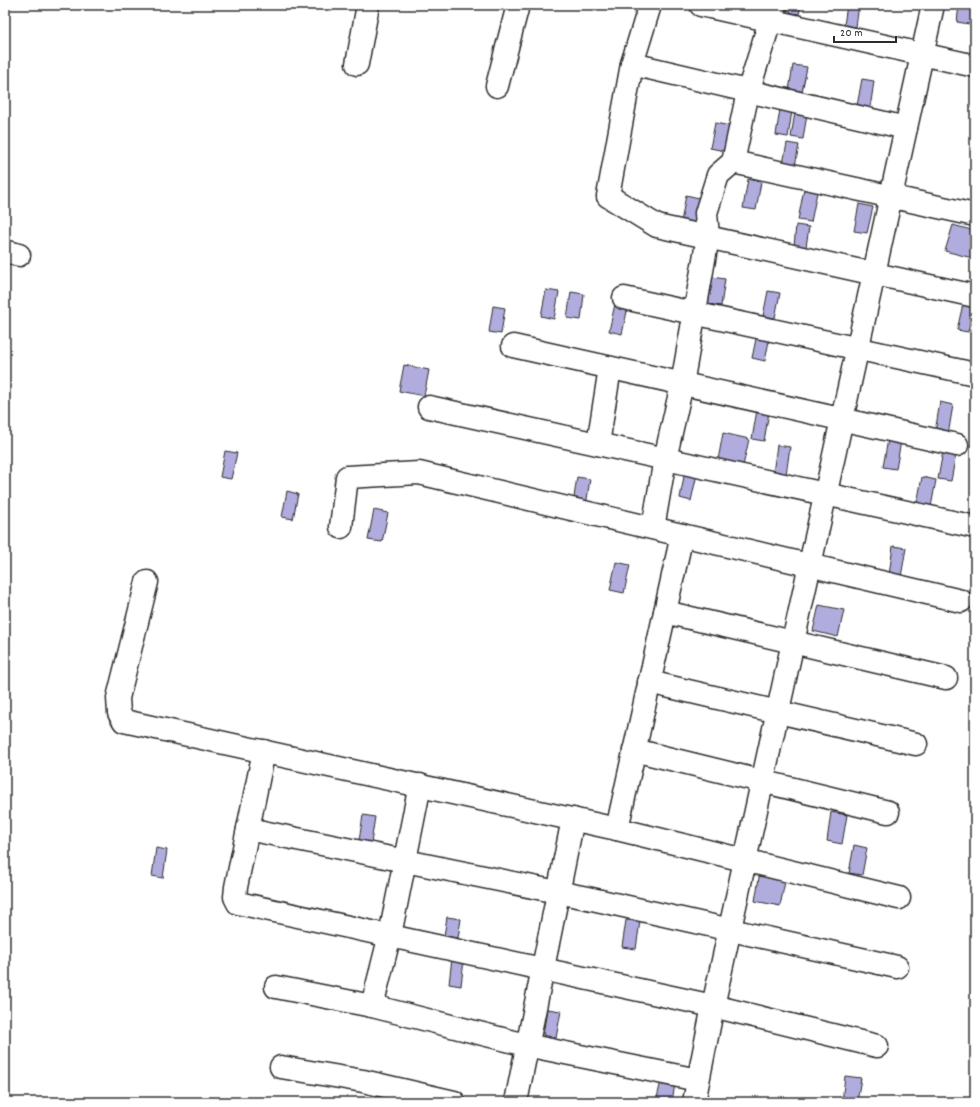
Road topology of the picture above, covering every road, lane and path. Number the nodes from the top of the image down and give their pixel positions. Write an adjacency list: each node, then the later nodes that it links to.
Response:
1 (368, 5): 8 (street)
2 (518, 5): 11 (street)
3 (650, 5): 9 (street)
4 (701, 5): 6 (street)
5 (933, 5): 7 (street)
6 (773, 13): 7 (street); 12 (street)
7 (922, 55): 10 (street); 13 (street)
8 (357, 64)
9 (632, 64): 12 (street); 17 (street)
10 (975, 66)
11 (497, 86)
12 (748, 92): 13 (street); 14 (street)
13 (906, 128): 15 (street)
14 (733, 162): 15 (street); 17 (street)
15 (892, 197): 16 (street); 18 (street)
16 (975, 215)
17 (708, 237): 18 (street); 21 (street)
18 (875, 274): 19 (street); 23 (street)
19 (975, 296)
20 (624, 298): 21 (street)
21 (695, 313): 23 (street); 26 (street)
22 (513, 346): 24 (street)
23 (858, 349): 25 (street); 28 (street)
24 (610, 368): 26 (street); 29 (street)
25 (975, 374)
26 (682, 384): 28 (street); 31 (street)
27 (429, 407): 29 (street)
28 (843, 420): 30 (street); 32 (street)
29 (598, 444): 31 (street)
30 (957, 445)
31 (665, 459): 32 (street); 35 (street)
32 (826, 494): 34 (street); 37 (street)
33 (341, 527): 35 (street)
34 (975, 527)
35 (653, 528): 36 (street)
36 (682, 535): 37 (street); 40 (street)
37 (810, 565): 39 (street); 41 (street)
38 (147, 582): 47 (street)
39 (961, 601)
40 (665, 612): 41 (street); 43 (street)
41 (793, 642): 42 (street); 44 (street)
42 (946, 678)
43 (649, 682): 44 (street); 46 (street)
44 (778, 712): 45 (street); 48 (street)
45 (916, 744)
46 (634, 750): 48 (street); 53 (street)
47 (264, 751): 49 (street); 52 (street)
48 (762, 781): 50 (street); 54 (street)
49 (420, 785): 51 (street); 55 (street)
50 (888, 812)
51 (573, 819): 53 (street); 56 (street)
52 (248, 829): 55 (street); 59 (street)
53 (617, 829): 54 (street)
54 (745, 860): 57 (street); 58 (street)
55 (405, 862): 56 (street); 59 (street)
56 (559, 892): 58 (street); 61 (street)
57 (899, 898)
58 (730, 930): 60 (street); 64 (street)
59 (390, 935): 61 (street); 63 (street)
60 (896, 967)
61 (541, 968): 64 (street); 65 (street)
62 (276, 987): 63 (street)
63 (372, 1006): 65 (street)
64 (713, 1006): 66 (street); 68 (street)
65 (526, 1045): 68 (street); 70 (street)
66 (877, 1046)
67 (281, 1067): 69 (street)
68 (698, 1080): 71 (street)
69 (454, 1102)
70 (516, 1102)
71 (694, 1102)

